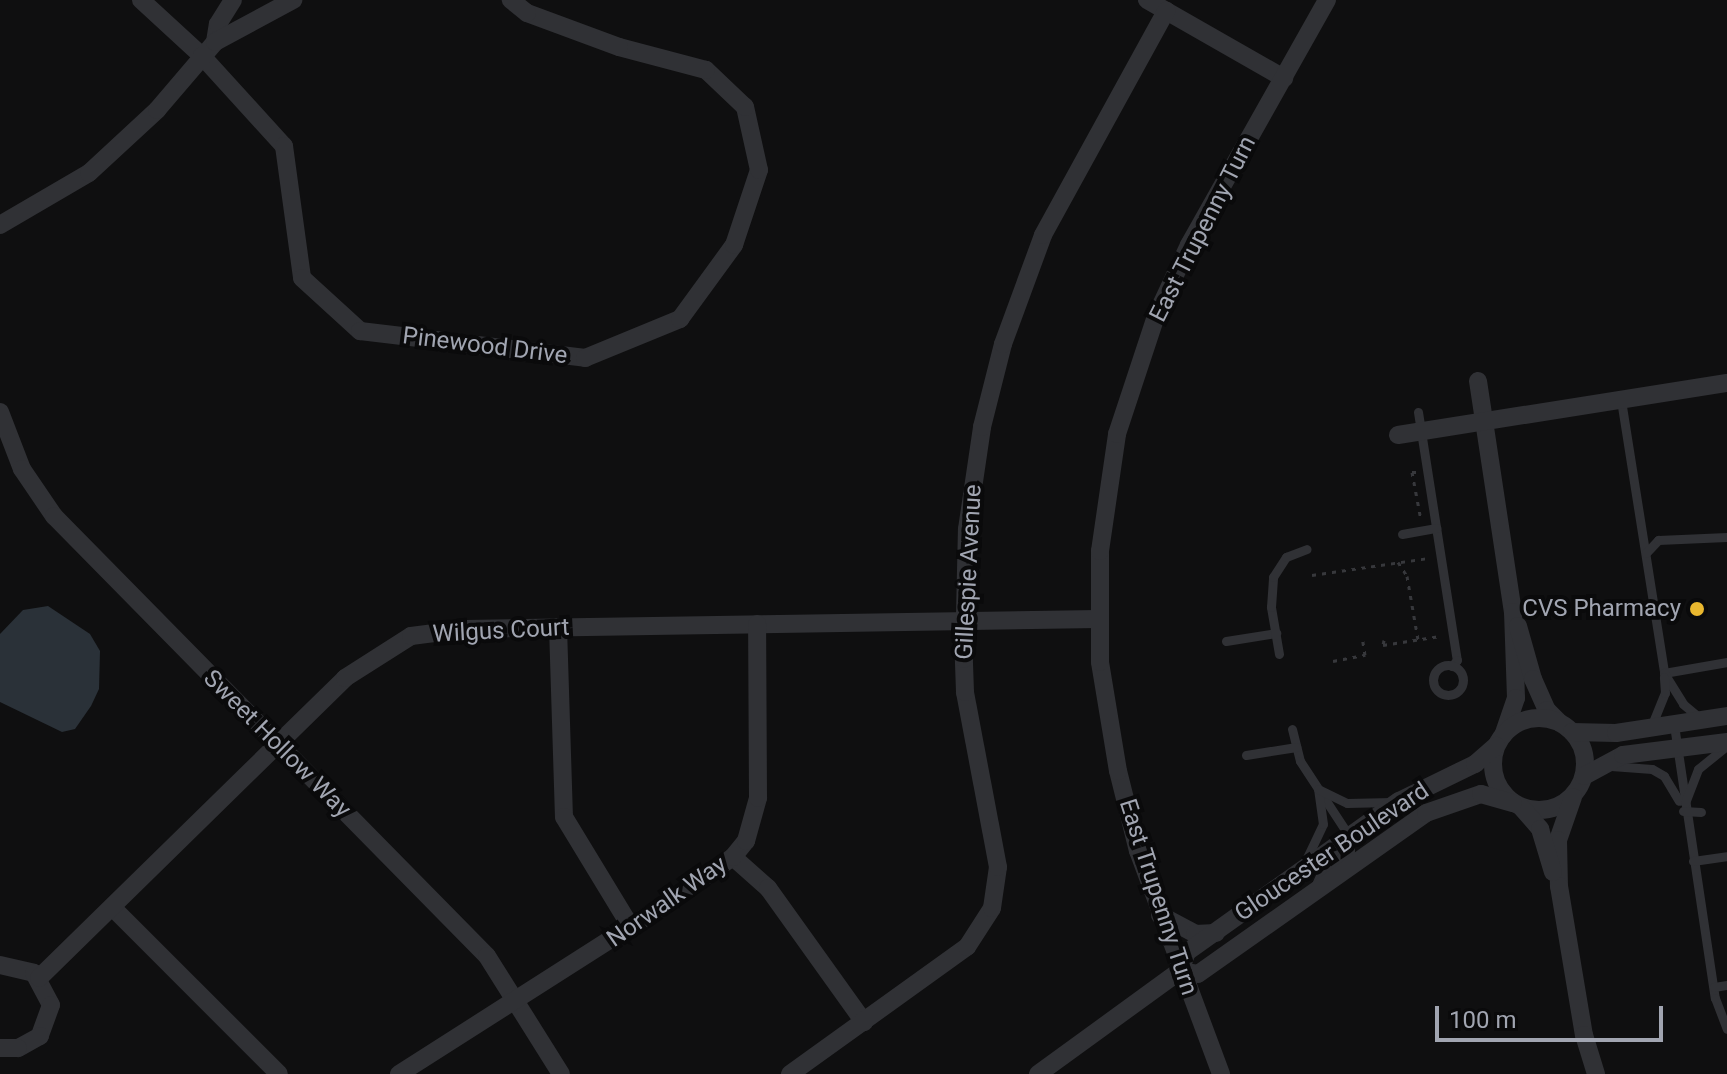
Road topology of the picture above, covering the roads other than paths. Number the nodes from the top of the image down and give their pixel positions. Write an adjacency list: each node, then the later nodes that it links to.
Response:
1 (141, 0): 9 (street, Pinewood Drive)
2 (233, 0): 8 (street)
3 (293, 0): 8 (street)
4 (511, 0): 9 (street, Pinewood Drive)
5 (1147, 0): 7 (street)
6 (1327, 0): 10 (street, East Trupenny Turn)
7 (1166, 11): 10 (street); 27 (street, Gillespie Avenue)
8 (215, 42): 9 (street)
9 (202, 56): 11 (street)
10 (1284, 78): 26 (street, East Trupenny Turn)
11 (0, 225)
12 (1478, 381): 17 (street)
13 (1727, 383): 14 (street)
14 (1621, 400): 17 (street); 24 (lane)
15 (0, 412): 43 (street, Sweet Hollow Way)
16 (1418, 412): 18 (lane)
17 (1484, 422): 18 (street); 25 (street)
18 (1421, 432): 19 (street); 20 (lane)
19 (1398, 435)
20 (1436, 528): 21 (lane); 34 (lane)
21 (1402, 534)
22 (1727, 537): 24 (lane)
23 (1307, 549): 30 (lane)
24 (1646, 553): 35 (lane)
25 (1513, 612): 39 (street); 42 (street)
26 (1098, 619): 27 (street, Wilgus Court); 63 (street, East Trupenny Turn)
27 (964, 621): 28 (street, Wilgus Court); 72 (street, Gillespie Avenue)
28 (757, 624): 29 (street, Wilgus Court); 57 (street, Norwalk Way)
29 (558, 627): 43 (street, Wilgus Court); 64 (street)
30 (1276, 633): 31 (lane); 32 (lane)
31 (1226, 641)
32 (1279, 654)
33 (1727, 662): 35 (lane)
34 (1452, 666)
35 (1664, 673): 37 (lane); 41 (lane)
36 (1727, 716): 37 (street)
37 (1703, 720): 38 (street)
38 (1674, 725): 41 (street); 45 (lane)
39 (1566, 727): 41 (street); 42 (street); 48 (street)
40 (1292, 729): 46 (lane)
41 (1649, 729)
42 (1500, 740): 51 (street, Gloucester Boulevard); 52 (street)
43 (276, 743): 62 (street, Wilgus Court); 71 (street, Sweet Hollow Way)
44 (1727, 743): 45 (street); 53 (lane)
45 (1676, 746): 48 (street); 53 (lane)
46 (1296, 747): 47 (lane); 49 (lane)
47 (1246, 755)
48 (1590, 771): 50 (street); 53 (lane)
49 (1318, 789): 51 (lane); 55 (lane); 59 (lane)
50 (1573, 797): 52 (street); 60 (street)
51 (1399, 801): 55 (street, Gloucester Boulevard)
52 (1518, 805): 60 (street); 61 (street, Gloucester Boulevard)
53 (1683, 811): 54 (lane); 58 (lane)
54 (1701, 812)
55 (1349, 836): 59 (street, Gloucester Boulevard); 61 (lane)
56 (1727, 856): 58 (lane)
57 (733, 857): 64 (street, Norwalk Way); 72 (street)
58 (1693, 861): 70 (lane)
59 (1300, 871): 65 (street, Gloucester Boulevard)
60 (1559, 886): 81 (street)
61 (1313, 890): 67 (street, Gloucester Boulevard)
62 (112, 907): 68 (street, Wilgus Court); 75 (street)
63 (1160, 915): 65 (street); 67 (street, East Trupenny Turn)
64 (631, 927): 71 (street, Norwalk Way)
65 (1216, 933): 67 (street, Gloucester Boulevard)
66 (0, 965): 68 (street)
67 (1180, 971): 79 (street, Gloucester Boulevard); 80 (street, East Trupenny Turn)
68 (39, 978): 74 (street)
69 (1727, 985): 70 (lane)
70 (1714, 987): 73 (lane)
71 (520, 1001): 76 (street, Norwalk Way); 77 (street, Sweet Hollow Way)
72 (864, 1022): 78 (street, Gillespie Avenue)
73 (1727, 1029)
74 (0, 1048)
75 (279, 1074)
76 (399, 1074)
77 (561, 1074)
78 (790, 1074)
79 (1038, 1074)
80 (1221, 1074)
81 (1596, 1074)

